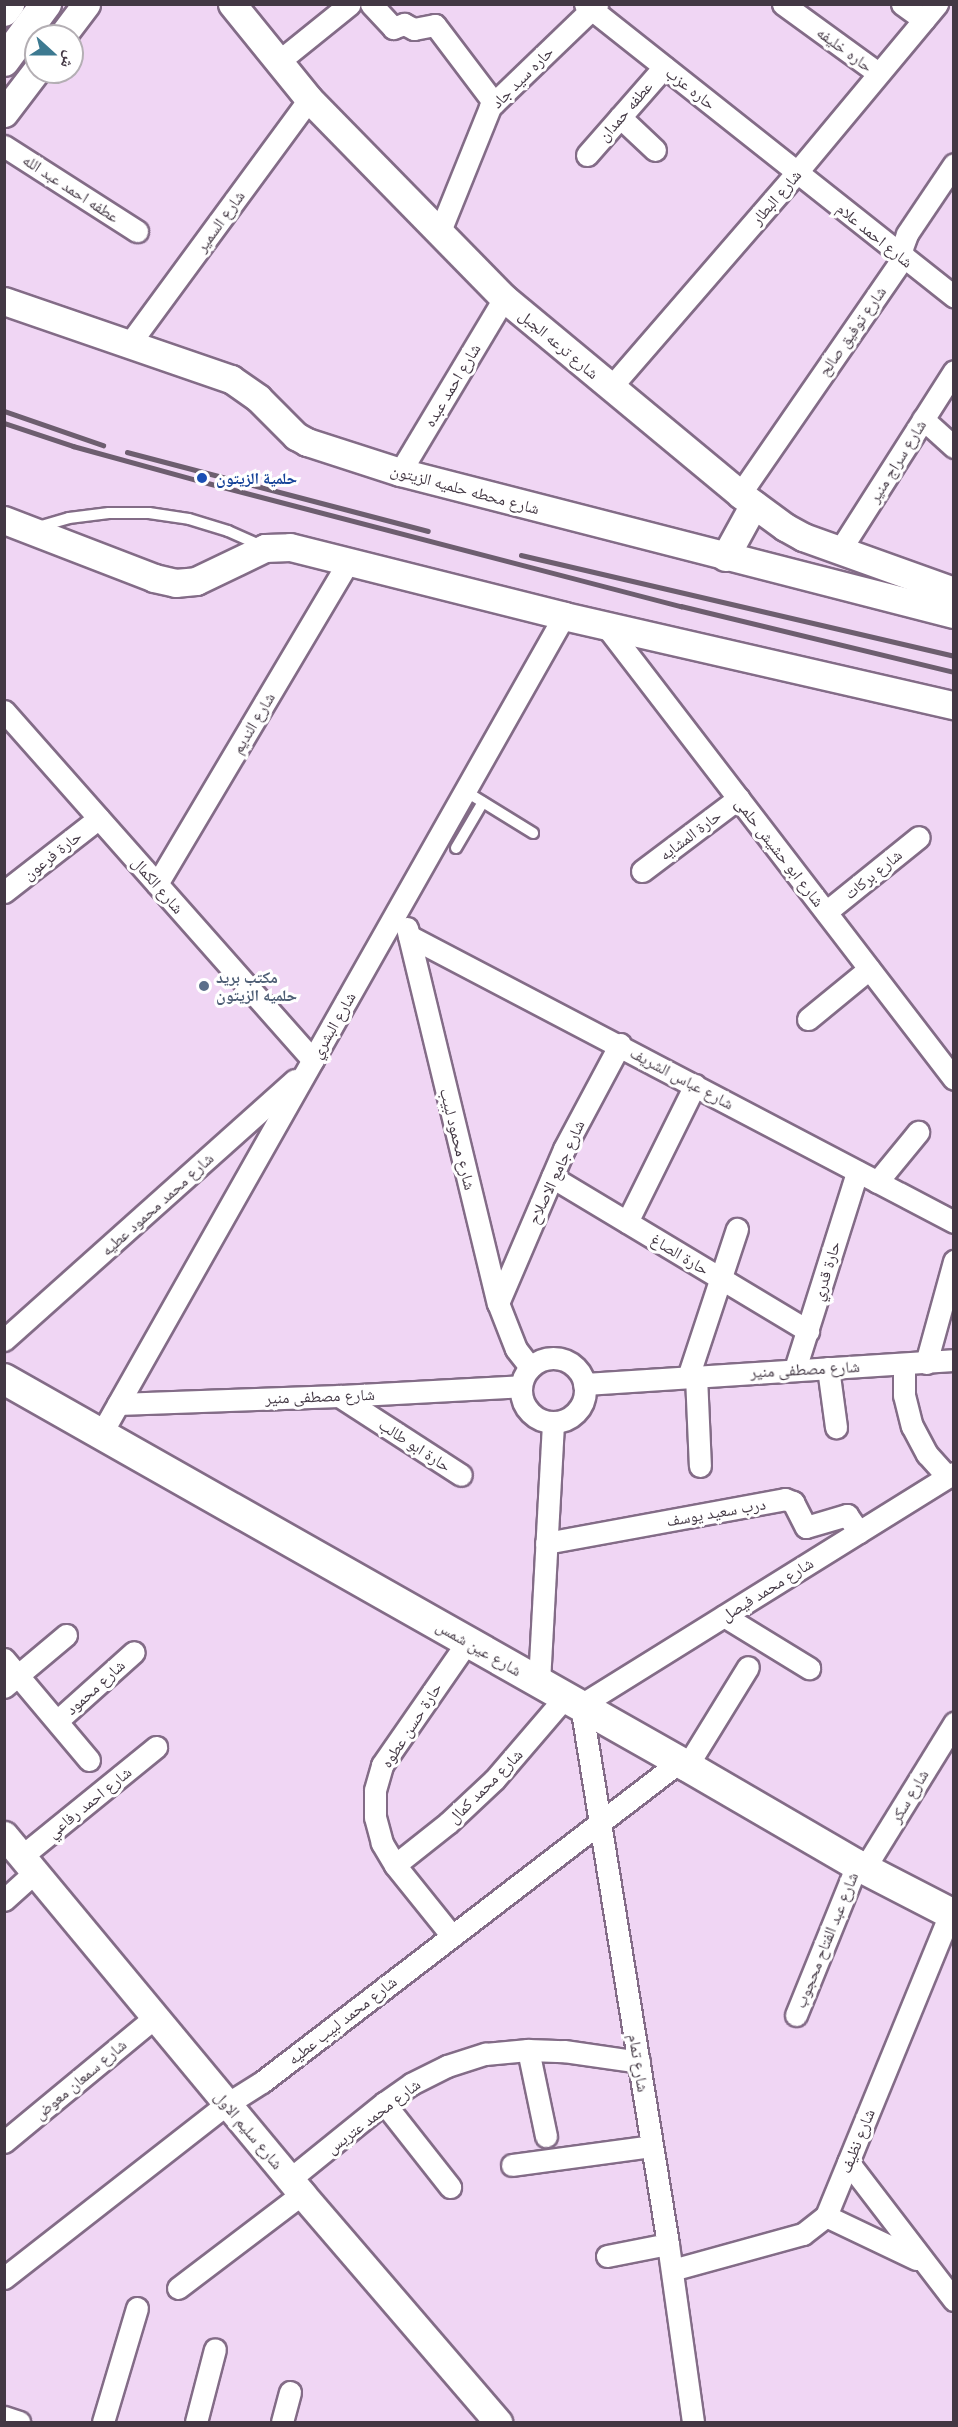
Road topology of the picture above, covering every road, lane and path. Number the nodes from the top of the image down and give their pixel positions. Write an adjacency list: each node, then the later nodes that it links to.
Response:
1 (9, 4): 10 (main road)
2 (46, 4): 13 (main road)
3 (86, 4): 12 (street)
4 (232, 4): 14 (street, شارع ترعه الجبل)
5 (350, 4): 14 (street)
6 (371, 4): 19 (street)
7 (783, 4): 16 (street, حاره خليفه)
8 (902, 4): 11 (street)
9 (591, 6): 15 (street, حاره عزب); 19 (street, حاره سيد جاد)
10 (4, 11)
11 (931, 12): 16 (street, شارع البطار)
12 (71, 24)
13 (4, 62)
14 (278, 62): 18 (street, شارع ترعه الجبل)
15 (664, 67): 21 (street, عطفه حمدان); 26 (street, حاره عزب)
16 (878, 73): 26 (street, شارع البطار)
17 (26, 84): 20 (street)
18 (309, 99): 28 (street, شارع ترعه الجبل); 33 (street, شارع السمير)
19 (494, 103): 28 (street, حاره سيد جاد)
20 (4, 113)
21 (621, 117): 23 (street); 24 (street, عطفه حمدان)
22 (4, 146): 27 (street, عطفه احمد عبد الله)
23 (655, 150)
24 (587, 155)
25 (954, 164): 29 (street, شارع توفيق صالح)
26 (797, 172): 29 (street, شارع احمد علام); 35 (street, شارع البطار)
27 (137, 231)
28 (440, 231): 31 (street, شارع ترعه الجبل)
29 (903, 258): 30 (street, شارع احمد علام); 39 (street, شارع توفيق صالح)
30 (954, 296)
31 (504, 298): 35 (street, شارع ترعه الجبل); 38 (street, شارع احمد عبده)
32 (4, 302): 33 (street, شارع محطه حلميه الزيتون)
33 (130, 343): 38 (street, شارع محطه حلميه الزيتون)
34 (954, 371): 36 (street, شارع سراج منير)
35 (611, 387): 39 (street, شارع ترعه الجبل)
36 (923, 419): 37 (street); 43 (street, شارع سراج منير)
37 (954, 447)
38 (400, 472): 44 (street, شارع محطه حلميه الزيتون)
39 (747, 499): 43 (street, شارع ترعه الجبل); 44 (street)
40 (4, 520): 41 (street)
41 (30, 530): 42 (lane); 42 (street)
42 (265, 548): 45 (street)
43 (840, 550): 46 (street, شارع ترعه الجبل)
44 (725, 557): 47 (street, شارع محطه حلميه الزيتون)
45 (348, 562): 48 (street); 60 (street, شارع النديم)
46 (954, 591)
47 (954, 614)
48 (564, 616): 49 (street); 52 (street, شارع البشري)
49 (606, 626): 50 (street); 53 (street, شارع ابو حشيش حلمى)
50 (954, 705)
51 (4, 711): 55 (street, شارع الكمال)
52 (465, 791): 54 (lane); 62 (street, شارع البشري)
53 (738, 798): 59 (street, حارة المشايه); 63 (street, شارع ابو حشيش حلمى)
54 (483, 802): 56 (lane); 58 (lane)
55 (99, 818): 60 (street, شارع الكمال); 61 (street, حارة فرعون)
56 (533, 833)
57 (919, 837): 63 (street, شارع بركات)
58 (456, 848)
59 (642, 871)
60 (158, 885): 68 (street, شارع الكمال)
61 (4, 892)
62 (401, 905): 64 (street, شارع محمود لبيب); 68 (street, شارع البشري)
63 (826, 912): 65 (street, شارع ابو حشيش حلمى)
64 (409, 936): 67 (street, شارع عباس الشريف); 80 (street, شارع محمود لبيب)
65 (869, 969): 66 (street); 69 (street, شارع ابو حشيش حلمى)
66 (808, 1019)
67 (620, 1044): 70 (street, شارع عباس الشريف); 73 (street, شارع جامع الاصلاح)
68 (311, 1064): 82 (street, شارع محمد محمود عطيه); 93 (street, شارع البشري)
69 (954, 1078)
70 (695, 1085): 72 (street, شارع عباس الشريف); 75 (street)
71 (918, 1132): 74 (street)
72 (857, 1172): 74 (street, شارع عباس الشريف); 81 (street, حارة قدري)
73 (552, 1177): 75 (street, حارة الصاغ); 80 (street, شارع جامع الاصلاح)
74 (877, 1182): 76 (street, شارع عباس الشريف)
75 (627, 1222): 79 (street, حارة الصاغ)
76 (954, 1222)
77 (737, 1229): 79 (street)
78 (954, 1261): 84 (street)
79 (721, 1279): 81 (street, حارة الصاغ); 89 (street)
80 (498, 1302): 88 (street, شارع محمود لبيب)
81 (808, 1331): 87 (street, حارة قدري)
82 (4, 1340)
83 (954, 1360): 84 (street, شارع مصطفى منير)
84 (926, 1363): 85 (street, شارع مصطفى منير)
85 (904, 1364): 86 (street, شارع مصطفى منير); 99 (street)
86 (828, 1368): 87 (street, شارع مصطفى منير); 95 (street)
87 (795, 1370): 89 (street, شارع مصطفى منير)
88 (526, 1377): 91 (street); 92 (street, شارع مصطفى منير); 94 (street)
89 (692, 1377): 91 (street, شارع مصطفى منير); 97 (street)
90 (4, 1379): 96 (main road, شارع عين شمس)
91 (584, 1384): 94 (street)
92 (339, 1396): 93 (street, شارع مصطفى منير); 98 (street, حارة ابو طالب)
93 (118, 1404): 96 (street, شارع البشري)
94 (553, 1422): 101 (street)
95 (836, 1427)
96 (101, 1434): 104 (main road, شارع عين شمس)
97 (700, 1466)
98 (462, 1475)
99 (951, 1475): 100 (street, شارع محمد فيصل)
100 (859, 1532): 101 (street, درب سعيد يوسف); 102 (street, شارع محمد فيصل)
101 (546, 1543): 110 (street)
102 (724, 1616): 108 (street); 111 (street, شارع محمد فيصل)
103 (66, 1635): 109 (street)
104 (468, 1641): 110 (main road, شارع عين شمس); 120 (street, حارة حسن عطوه)
105 (134, 1652): 112 (street, شارع محمود)
106 (4, 1659): 109 (street)
107 (748, 1667): 116 (street)
108 (809, 1668)
109 (11, 1681): 112 (street)
110 (539, 1682): 111 (main road, شارع عين شمس)
111 (574, 1701): 116 (main road, شارع عين شمس); 117 (street, شارع تمام); 120 (street, شارع محمد كمال)
112 (57, 1721): 115 (street)
113 (954, 1723): 121 (street, شارع سكر)
114 (156, 1747): 119 (street, شارع احمد رفاعي)
115 (89, 1760)
116 (683, 1763): 117 (street, شارع محمد لبيب عطيه); 121 (main road, شارع عين شمس)
117 (599, 1823): 124 (street, شارع محمد لبيب عطيه); 128 (street, شارع تمام)
118 (4, 1835): 119 (street, شارع سليم الاول)
119 (28, 1864): 122 (street, شارع احمد رفاعي); 126 (street, شارع سليم الاول)
120 (395, 1865): 124 (street, حارة حسن عطوه)
121 (861, 1867): 123 (main road, شارع عين شمس); 125 (street, شارع عبد الفتاح محجوب)
122 (4, 1900)
123 (952, 1914): 134 (street, شارع نظيف)
124 (452, 1936): 130 (street, شارع محمد لبيب عطيه)
125 (796, 2015)
126 (154, 2017): 130 (street, شارع سليم الاول); 132 (street, شارع سمعان معوض)
127 (528, 2050): 128 (street, شارع محمد عتريس); 129 (street, شارع محمد عتريس); 131 (street)
128 (639, 2062): 133 (street, شارع تمام)
129 (384, 2103): 136 (street, شارع محمد عتريس); 137 (street)
130 (227, 2104): 136 (street, شارع سليم الاول); 143 (street, شارع محمد لبيب عطيه)
131 (546, 2136)
132 (4, 2142)
133 (652, 2146): 135 (street); 139 (street, شارع تمام)
134 (848, 2162): 138 (street, شارع نظيف); 141 (street)
135 (512, 2165)
136 (296, 2186): 144 (street, شارع محمد عتريس); 154 (street, شارع سليم الاول)
137 (450, 2187)
138 (826, 2216): 141 (street); 142 (street)
139 (668, 2244): 140 (street); 142 (street, شارع تمام)
140 (607, 2256)
141 (922, 2262): 145 (street)
142 (672, 2270): 155 (street, شارع تمام)
143 (4, 2278)
144 (178, 2288)
145 (954, 2300)
146 (137, 2308): 151 (street)
147 (215, 2349): 152 (street)
148 (291, 2392): 153 (street)
149 (4, 2417): 150 (street)
150 (19, 2422)
151 (103, 2422)
152 (196, 2422)
153 (282, 2422)
154 (498, 2422)
155 (693, 2422)

